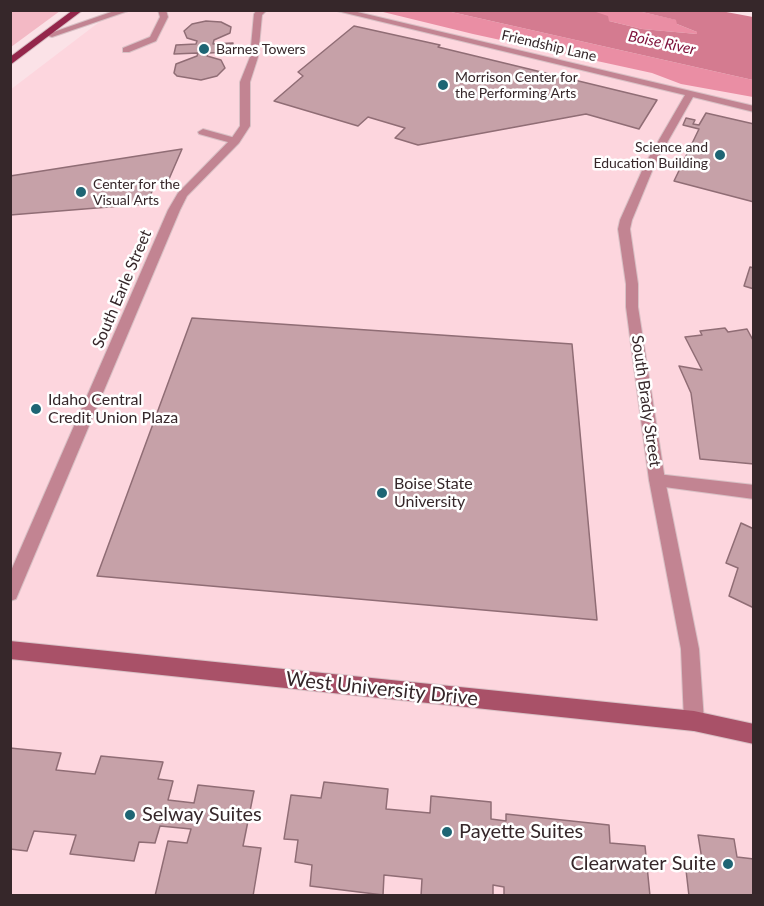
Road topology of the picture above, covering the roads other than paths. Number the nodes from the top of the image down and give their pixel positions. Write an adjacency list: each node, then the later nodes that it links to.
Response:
1 (79, 10): 6 (main road)
2 (127, 10): 6 (street)
3 (162, 10): 7 (street)
4 (263, 10): 12 (street, South Earle Street)
5 (337, 10): 9 (street, Friendship Lane)
6 (49, 35): 8 (main road)
7 (126, 50)
8 (10, 62)
9 (690, 94): 10 (street, Friendship Lane); 13 (street, South Brady Street)
10 (753, 109)
11 (203, 132): 12 (street)
12 (235, 141): 15 (street, South Earle Street)
13 (657, 480): 14 (street); 17 (street, South Brady Street)
14 (753, 492)
15 (10, 593)
16 (10, 650): 17 (street, West University Drive)
17 (694, 721): 18 (street, West University Drive)
18 (753, 734)

